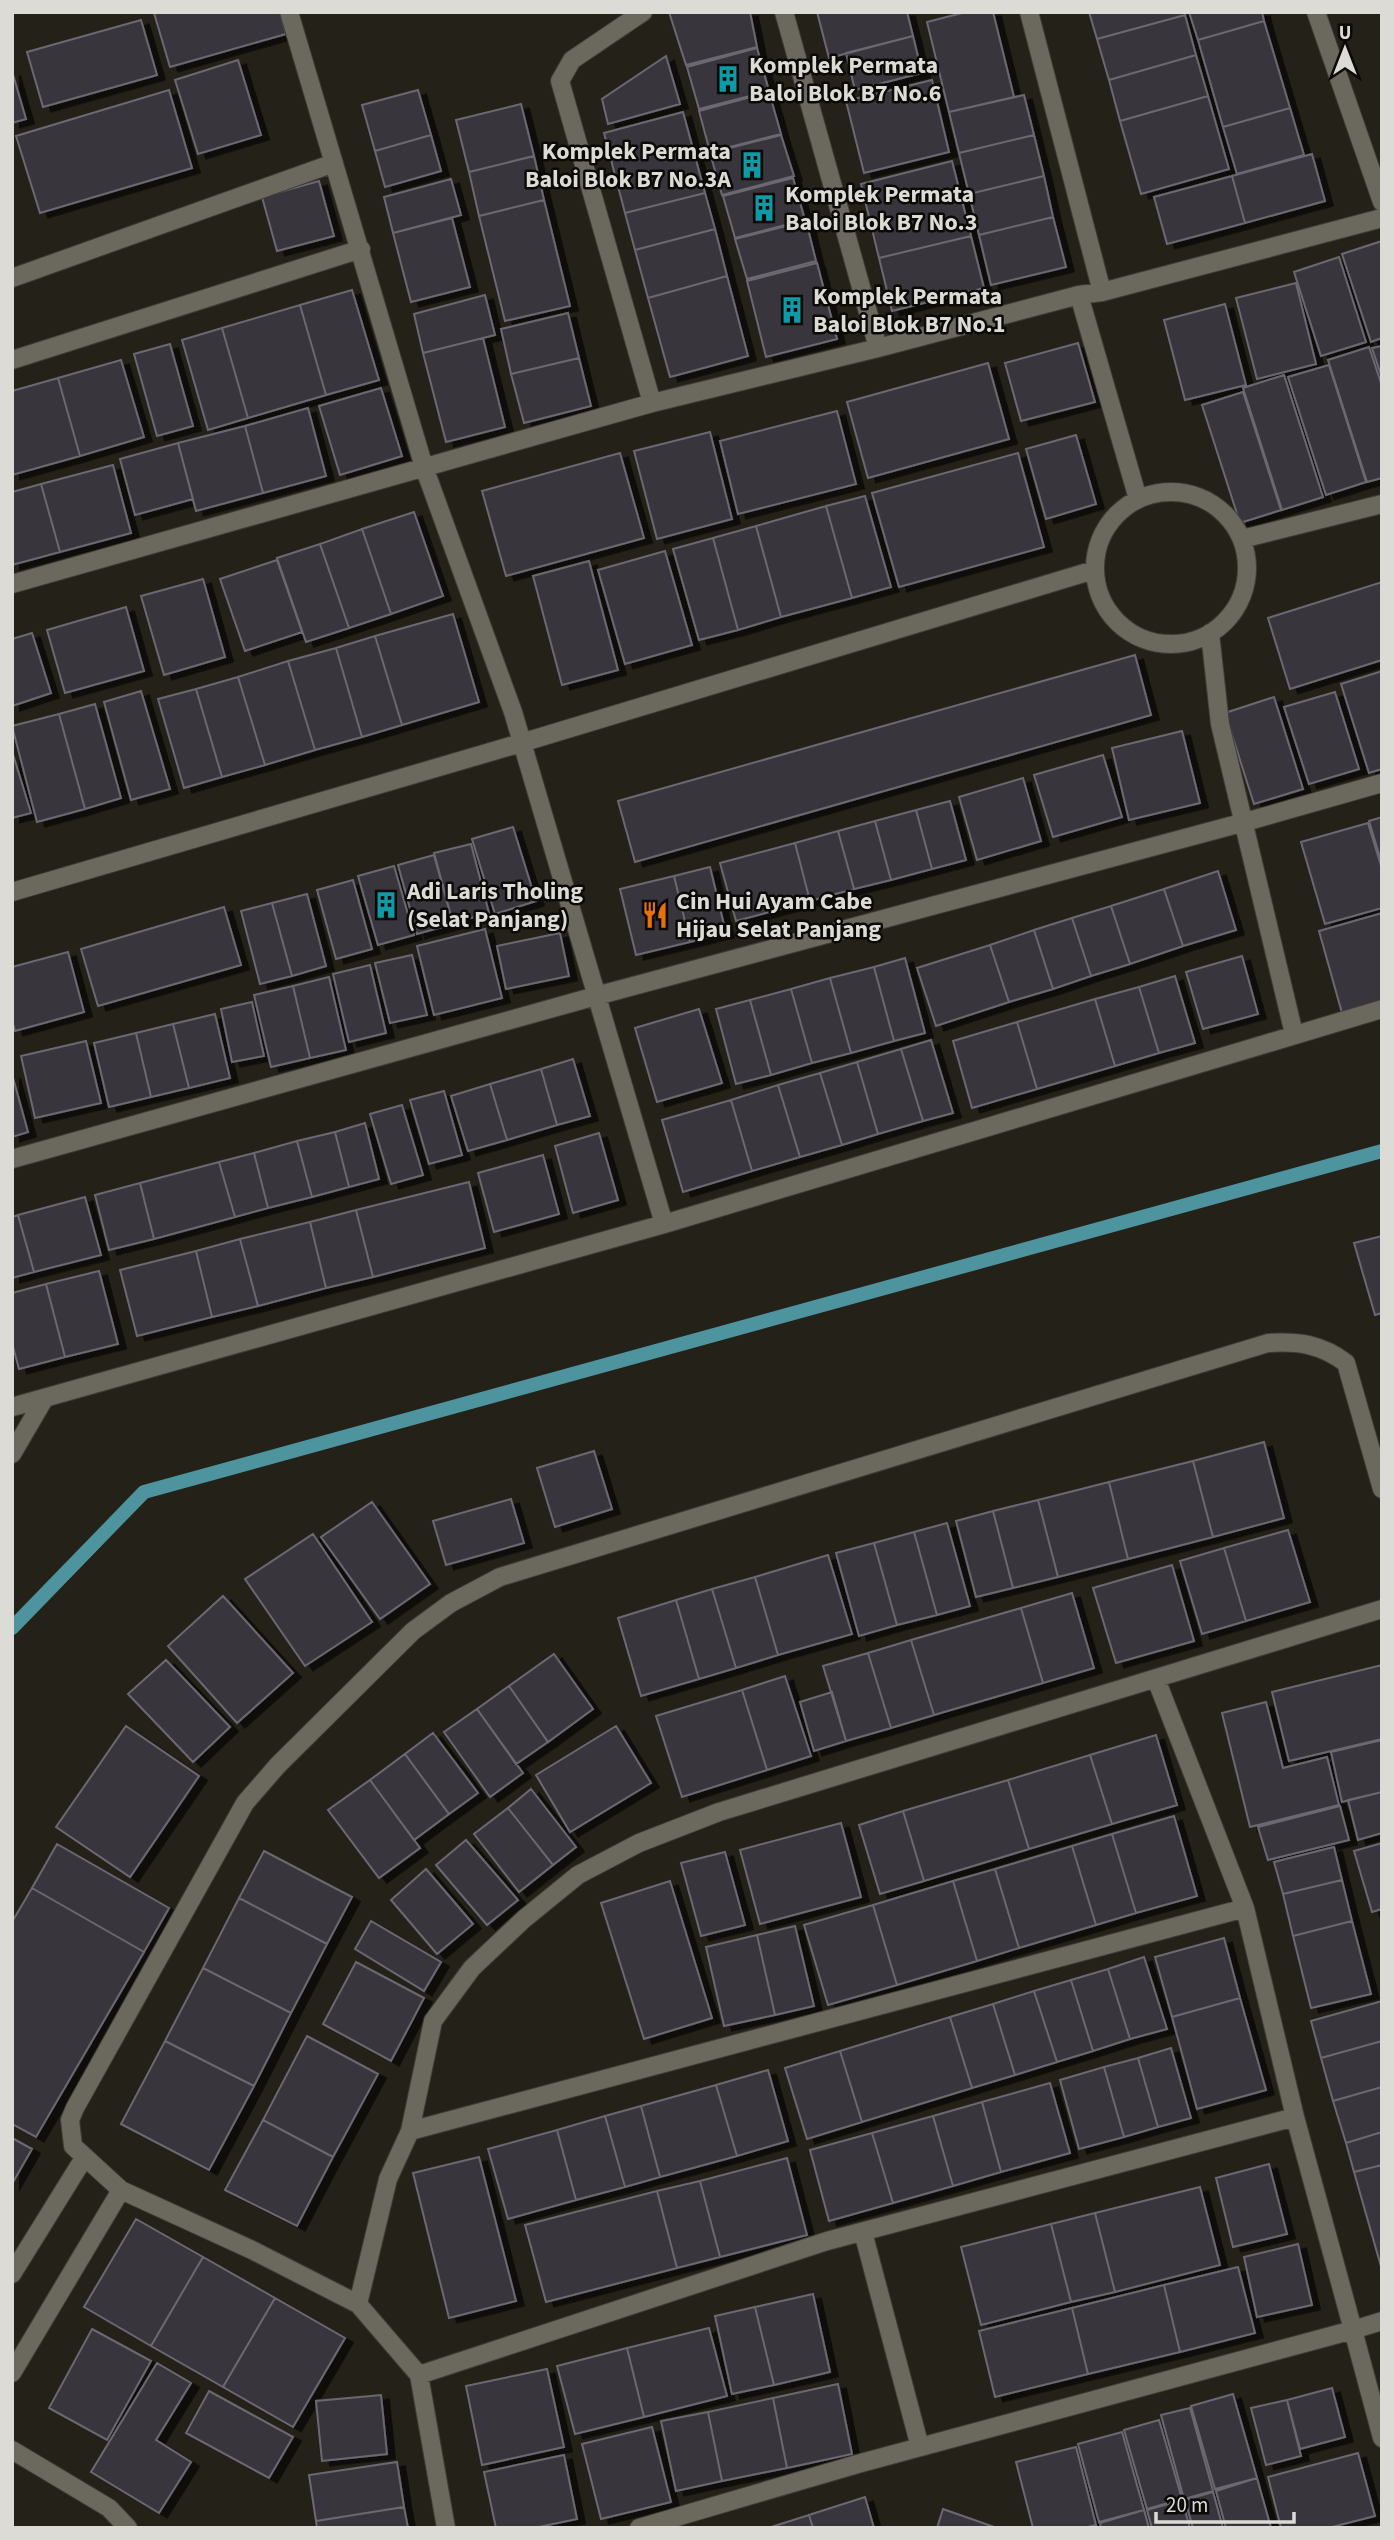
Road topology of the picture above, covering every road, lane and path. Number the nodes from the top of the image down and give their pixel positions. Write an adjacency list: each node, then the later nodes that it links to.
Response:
1 (289, 12): 6 (street)
2 (642, 12): 15 (street)
3 (784, 12): 13 (street)
4 (1029, 12): 11 (street)
5 (1316, 12): 7 (street)
6 (334, 163): 9 (street); 10 (street)
7 (1382, 202)
8 (1382, 218): 11 (street)
9 (361, 249): 14 (street); 16 (street)
10 (12, 278)
11 (1102, 292): 12 (street)
12 (1079, 295): 13 (street); 17 (street)
13 (878, 348): 15 (street)
14 (12, 360)
15 (652, 403): 16 (street)
16 (424, 467): 21 (street); 23 (street)
17 (1138, 499): 19 (street); 20 (street)
18 (1382, 504): 19 (street)
19 (1242, 539): 22 (street)
20 (1094, 569): 22 (street); 23 (street)
21 (12, 584)
22 (1210, 633): 25 (street)
23 (521, 743): 26 (street); 27 (street)
24 (1382, 783): 25 (street)
25 (1245, 822): 27 (street); 29 (street)
26 (12, 892)
27 (596, 996): 30 (street); 31 (street)
28 (1382, 1009): 29 (street)
29 (1294, 1034): 31 (street)
30 (12, 1159)
31 (664, 1224): 32 (street)
32 (43, 1401): 33 (street); 34 (street)
33 (12, 1407)
34 (12, 1454)
35 (1382, 1489): 41 (street)
36 (1382, 1609): 37 (street)
37 (1156, 1679): 38 (street); 40 (street)
38 (1245, 1908): 39 (street); 40 (street)
39 (1295, 2117): 43 (street); 47 (street)
40 (410, 2131): 45 (street)
41 (84, 2158): 42 (street); 44 (street)
42 (121, 2190): 45 (street); 48 (street)
43 (863, 2232): 49 (street); 51 (street)
44 (12, 2274)
45 (358, 2304): 49 (street)
46 (1382, 2321): 47 (street)
47 (1353, 2330): 50 (street); 51 (street)
48 (12, 2373)
49 (419, 2375): 54 (street)
50 (1382, 2438)
51 (920, 2447): 55 (street)
52 (12, 2450): 53 (street)
53 (128, 2528)
54 (446, 2528)
55 (639, 2528)

